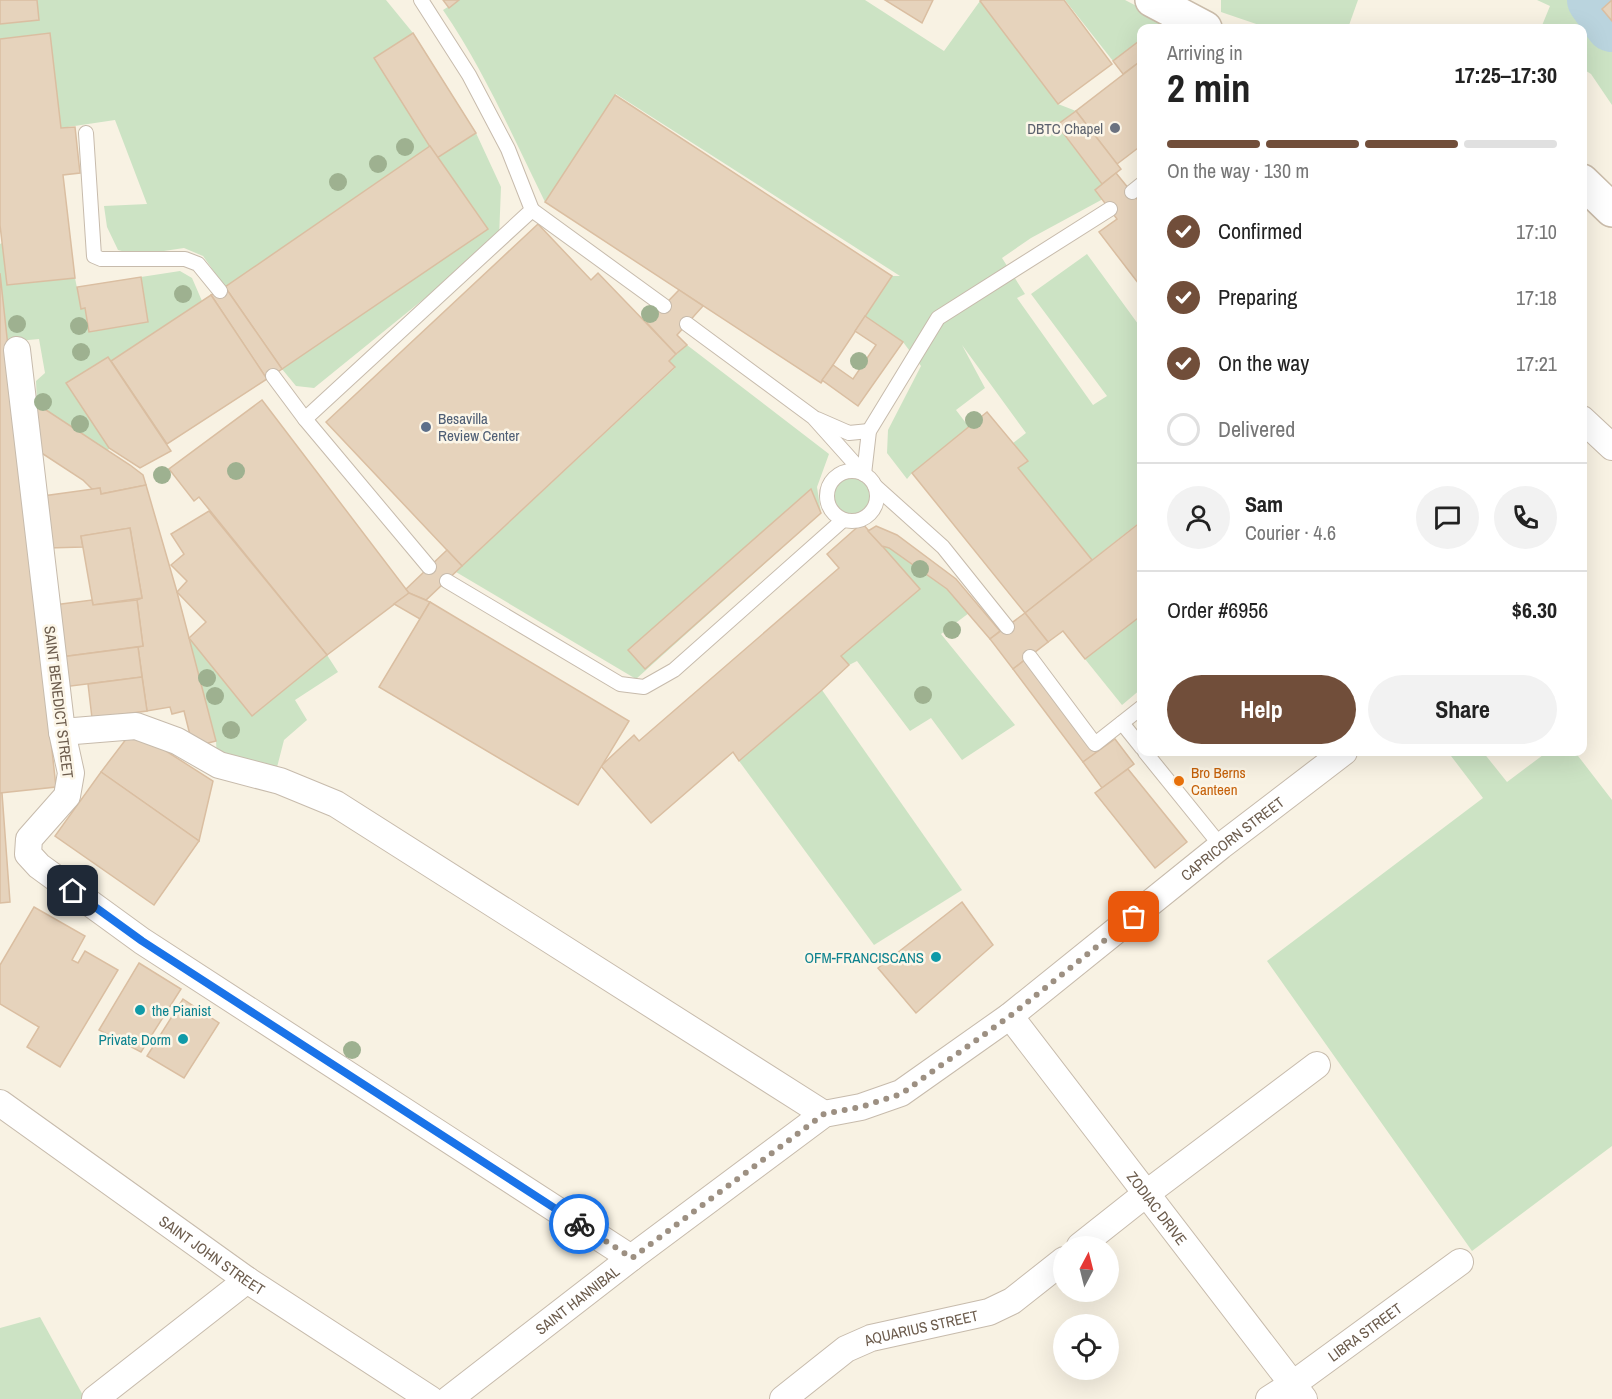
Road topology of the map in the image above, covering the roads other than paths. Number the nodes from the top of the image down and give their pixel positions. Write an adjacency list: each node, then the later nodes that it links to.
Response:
1 (421, 0): 7 (lane)
2 (1152, 0): 3 (street)
3 (1197, 24)
4 (86, 133): 9 (lane)
5 (1587, 186): 8 (street)
6 (1110, 209): 17 (lane)
7 (532, 210): 10 (lane); 15 (lane)
8 (1612, 210)
9 (220, 291)
10 (664, 306)
11 (687, 324): 14 (lane)
12 (17, 350): 28 (street, SAINT BENEDICT STREET)
13 (273, 376): 15 (lane)
14 (813, 417): 17 (lane); 19 (lane)
15 (305, 419): 22 (lane)
16 (1587, 424): 18 (street)
17 (869, 431): 19 (lane)
18 (1612, 447)
19 (864, 474): 20 (lane); 21 (lane)
20 (875, 486): 21 (lane); 24 (lane)
21 (843, 520): 23 (lane)
22 (429, 567)
23 (447, 581)
24 (1006, 627)
25 (1030, 657): 27 (lane)
26 (1137, 711): 27 (lane)
27 (1122, 723): 29 (lane)
28 (62, 732): 36 (street); 39 (street, SAINT BENEDICT STREET)
29 (1137, 741)
30 (1148, 756): 32 (lane)
31 (1339, 756): 32 (street, CAPRICORN STREET)
32 (1221, 846): 33 (street, CAPRICORN STREET)
33 (1010, 1016): 36 (street, SAINT HANNIBAL); 37 (street, ZODIAC DRIVE)
34 (1317, 1065): 37 (street)
35 (0, 1103): 42 (street, SAINT JOHN STREET)
36 (824, 1114): 39 (street, SAINT HANNIBAL)
37 (1147, 1193): 38 (street); 43 (street, ZODIAC DRIVE)
38 (1093, 1236)
39 (632, 1258): 46 (street, SAINT HANNIBAL)
40 (1460, 1262): 43 (street, LIBRA STREET)
41 (1053, 1269): 47 (street, AQUARIUS STREET)
42 (247, 1280): 44 (street); 45 (street, SAINT JOHN STREET)
43 (1299, 1391): 48 (street, LIBRA STREET)
44 (95, 1399)
45 (430, 1399)
46 (449, 1399)
47 (783, 1399)
48 (1269, 1399)

